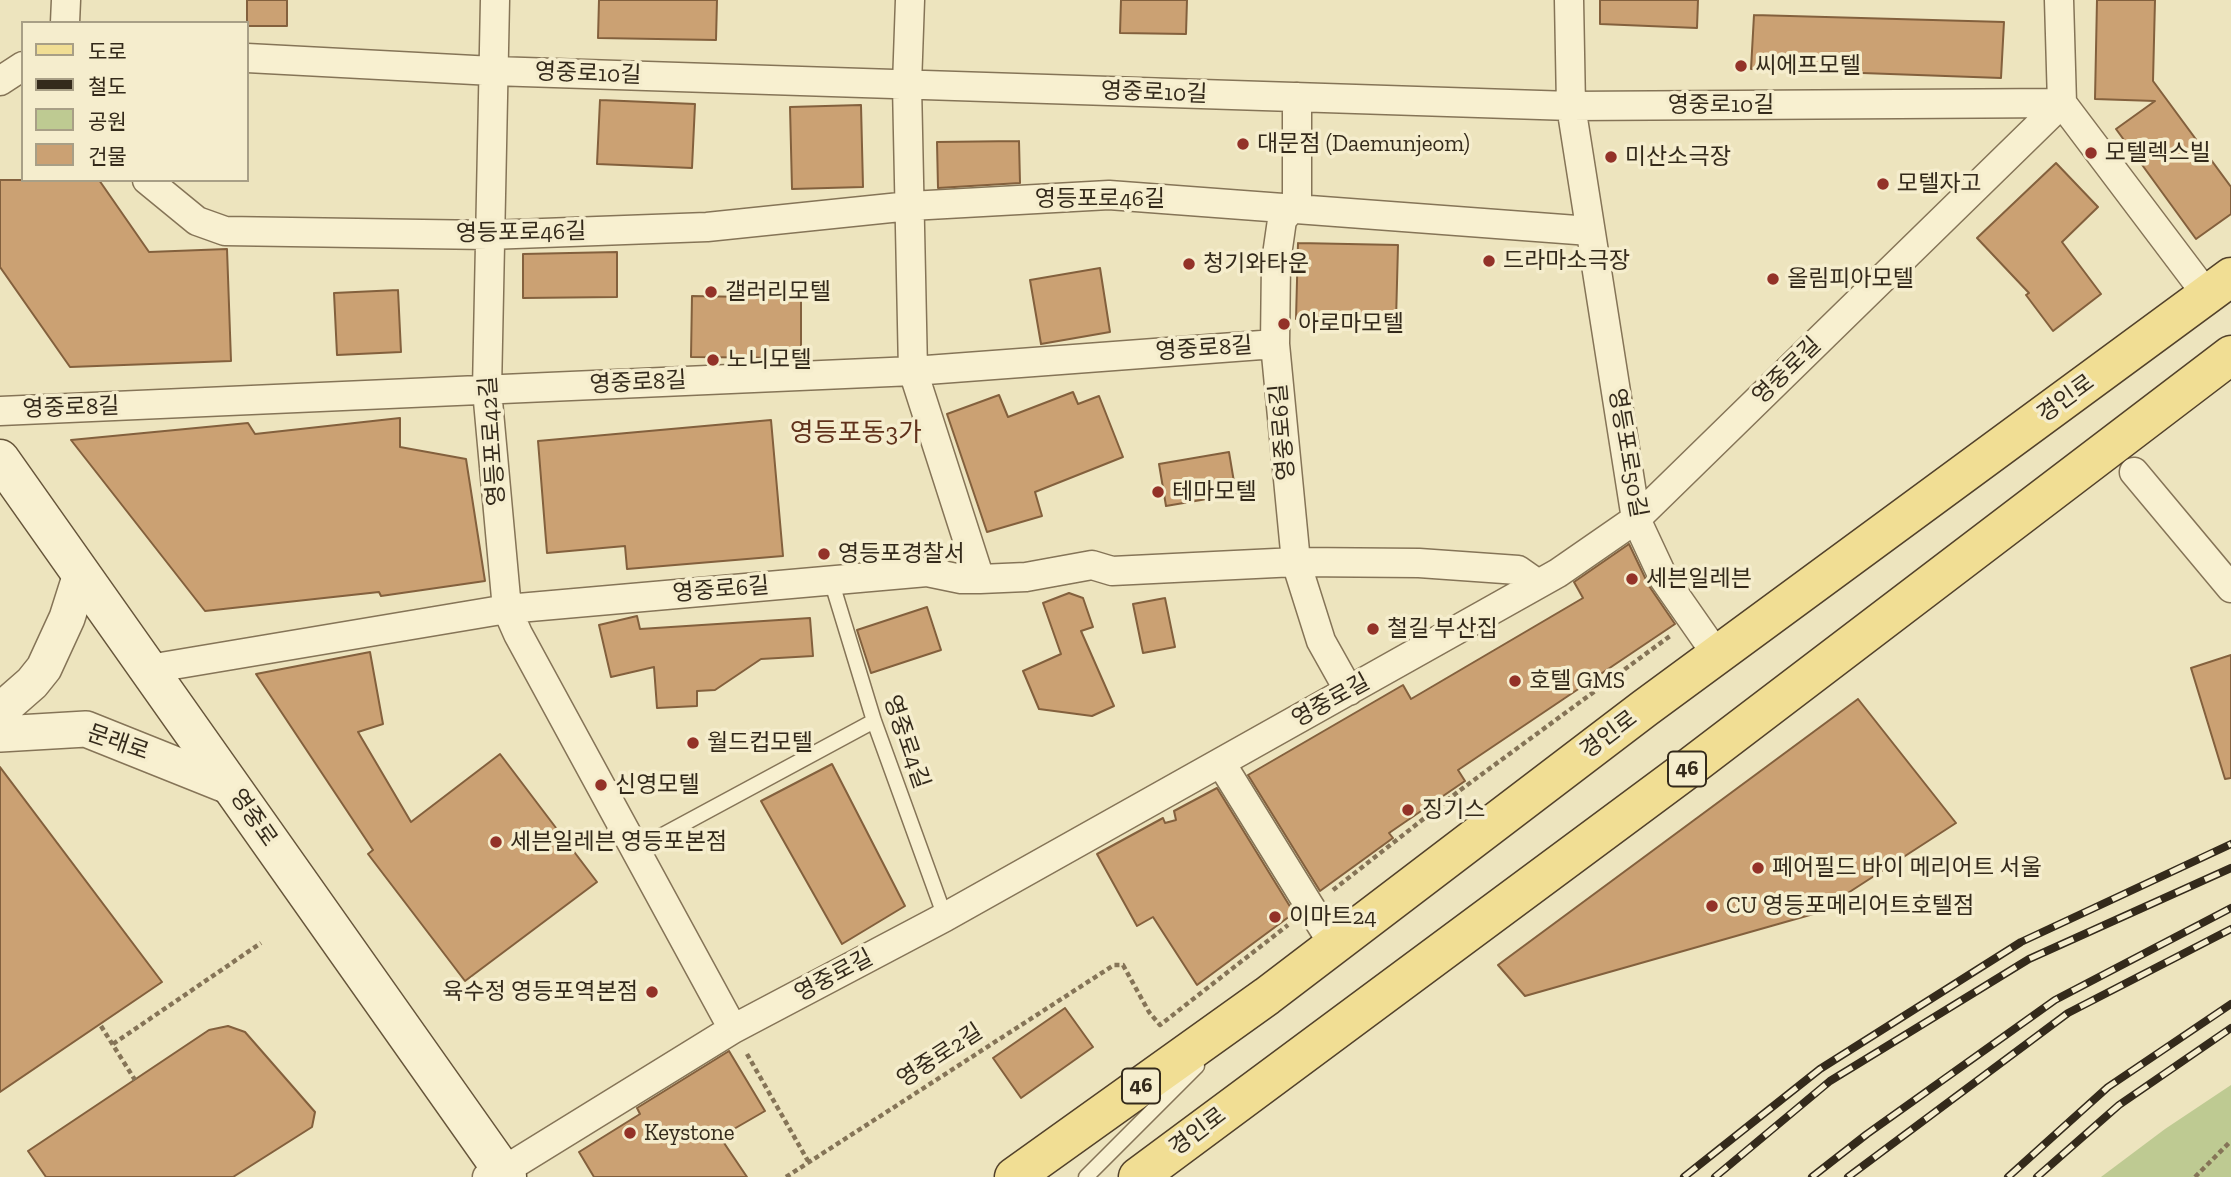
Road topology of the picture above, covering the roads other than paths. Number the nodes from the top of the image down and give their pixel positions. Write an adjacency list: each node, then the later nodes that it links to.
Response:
1 (66, 0): 6 (street)
2 (495, 0): 9 (street, 영등포로42길)
3 (910, 0): 11 (street)
4 (1569, 0): 14 (street, 영등포로50길)
5 (2059, 0): 13 (street)
6 (65, 21)
7 (248, 58): 9 (street, 영중로10길)
8 (21, 67): 10 (street)
9 (493, 71): 11 (street, 영중로10길); 19 (street, 영등포로42길)
10 (0, 80)
11 (907, 85): 12 (street, 영중로10길); 16 (street)
12 (1297, 97): 14 (street, 영중로10길); 17 (street, 영중로6길)
13 (2062, 103): 14 (street, 영중로10길); 20 (street, 경인로); 28 (street, 영중로길)
14 (1571, 106): 18 (street, 영등포로50길)
15 (149, 182): 19 (street, 영등포로46길)
16 (910, 206): 17 (street, 영등포로46길); 19 (street, 영등포로46길); 23 (street)
17 (1290, 210): 18 (street); 21 (street, 영중로6길)
18 (1590, 231): 28 (street, 영등포로50길)
19 (488, 235): 24 (street, 영등포로42길)
20 (2219, 286): 36 (main road, 경인로 / 46)
21 (1275, 344): 23 (street, 영중로8길); 29 (street, 영중로6길)
22 (2231, 355): 52 (main road, 경인로 / 46)
23 (913, 371): 24 (street, 영중로8길); 31 (street)
24 (487, 390): 25 (street, 영중로8길); 35 (street, 영등포로42길)
25 (0, 411)
26 (0, 459): 30 (main road, 영중로)
27 (2134, 472): 34 (street)
28 (1636, 519): 33 (street, 영중로길); 36 (street, 영등포로50길)
29 (1296, 562): 31 (street, 영중로6길); 33 (street, 영중로6길); 38 (street, 영중로6길)
30 (81, 574): 37 (main road, 영중로); 39 (street)
31 (980, 579): 32 (street, 영중로6길)
32 (831, 580): 35 (street, 영중로6길); 40 (lane, 영중로4길)
33 (1538, 584): 38 (street, 영중로길)
34 (2231, 588)
35 (507, 609): 37 (street, 영중로6길); 44 (street, 영등포로42길)
36 (1717, 656): 46 (main road, 경인로 / 46)
37 (149, 669): 43 (main road, 영중로)
38 (1349, 691): 42 (street, 영중로길)
39 (0, 711)
40 (874, 721): 44 (lane); 45 (lane, 영중로4길)
41 (0, 734): 43 (street, 문래로)
42 (1221, 763): 45 (street, 영중로길); 46 (street)
43 (231, 787): 49 (main road, 영중로)
44 (635, 850): 48 (street, 영등포로42길)
45 (945, 917): 48 (street, 영중로길)
46 (1334, 944): 47 (main road, 경인로 / 46)
47 (1267, 996): 50 (main road, 경인로 / 46); 51 (lane)
48 (733, 1029): 49 (street, 영중로길)
49 (499, 1175)
50 (1014, 1177)
51 (1086, 1177)
52 (1138, 1177)

